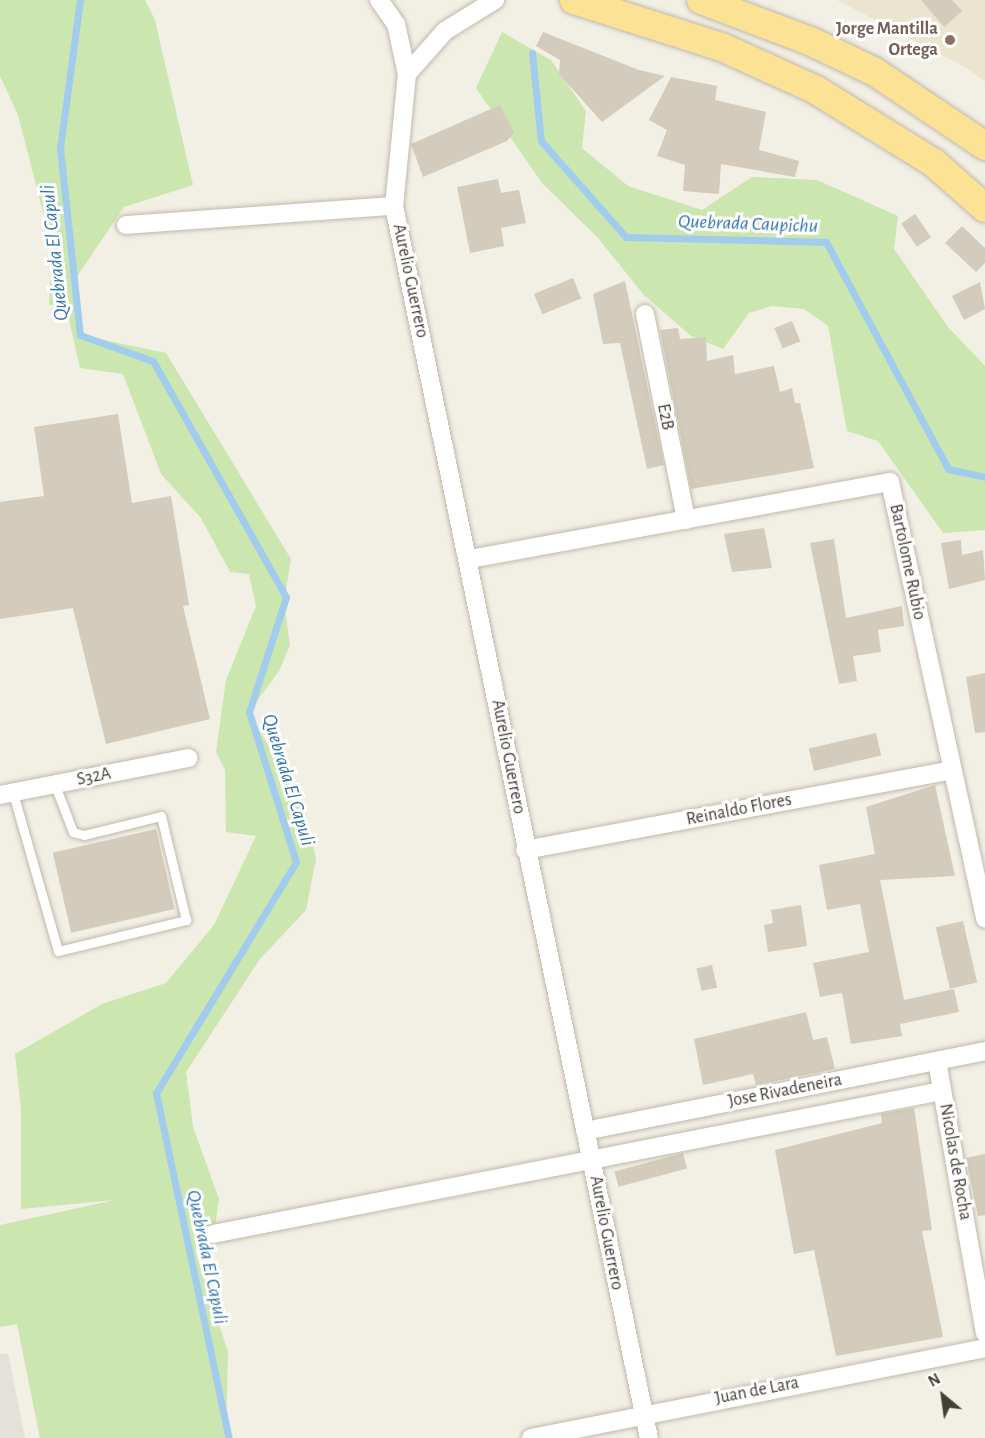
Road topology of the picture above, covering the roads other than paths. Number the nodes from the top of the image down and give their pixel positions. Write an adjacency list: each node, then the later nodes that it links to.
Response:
1 (379, 0): 5 (street, Aurelio Guerrero)
2 (495, 0): 5 (street)
3 (574, 0): 8 (main road)
4 (701, 0): 6 (main road)
5 (407, 74): 7 (street, Aurelio Guerrero)
6 (985, 146)
7 (394, 206): 9 (street); 12 (street, Aurelio Guerrero)
8 (985, 208)
9 (126, 225)
10 (645, 314): 11 (street, E2B)
11 (686, 520): 12 (street, Bartolome Rubio); 14 (street, Bartolome Rubio)
12 (470, 559): 17 (street, Aurelio Guerrero)
13 (188, 758): 15 (street, S32A)
14 (954, 770): 17 (street, Reinaldo Flores); 18 (street, Bartolome Rubio)
15 (55, 784): 16 (street, S32A); 16 (lane)
16 (6, 794)
17 (525, 850): 22 (street, Aurelio Guerrero)
18 (985, 919)
19 (985, 1051): 20 (street, Jose Rivadeneira)
20 (937, 1061): 21 (street, Nicolas de Rocha); 22 (street, Jose Rivadeneira)
21 (942, 1091): 23 (street); 25 (street, Nicolas de Rocha)
22 (585, 1131): 23 (street, Aurelio Guerrero)
23 (592, 1164): 24 (street); 27 (street, Aurelio Guerrero)
24 (213, 1234)
25 (985, 1333)
26 (985, 1348): 27 (street, Juan de Lara)
27 (641, 1412): 28 (street, Juan de Lara); 29 (street, Aurelio Guerrero)
28 (531, 1438)
29 (649, 1438)

